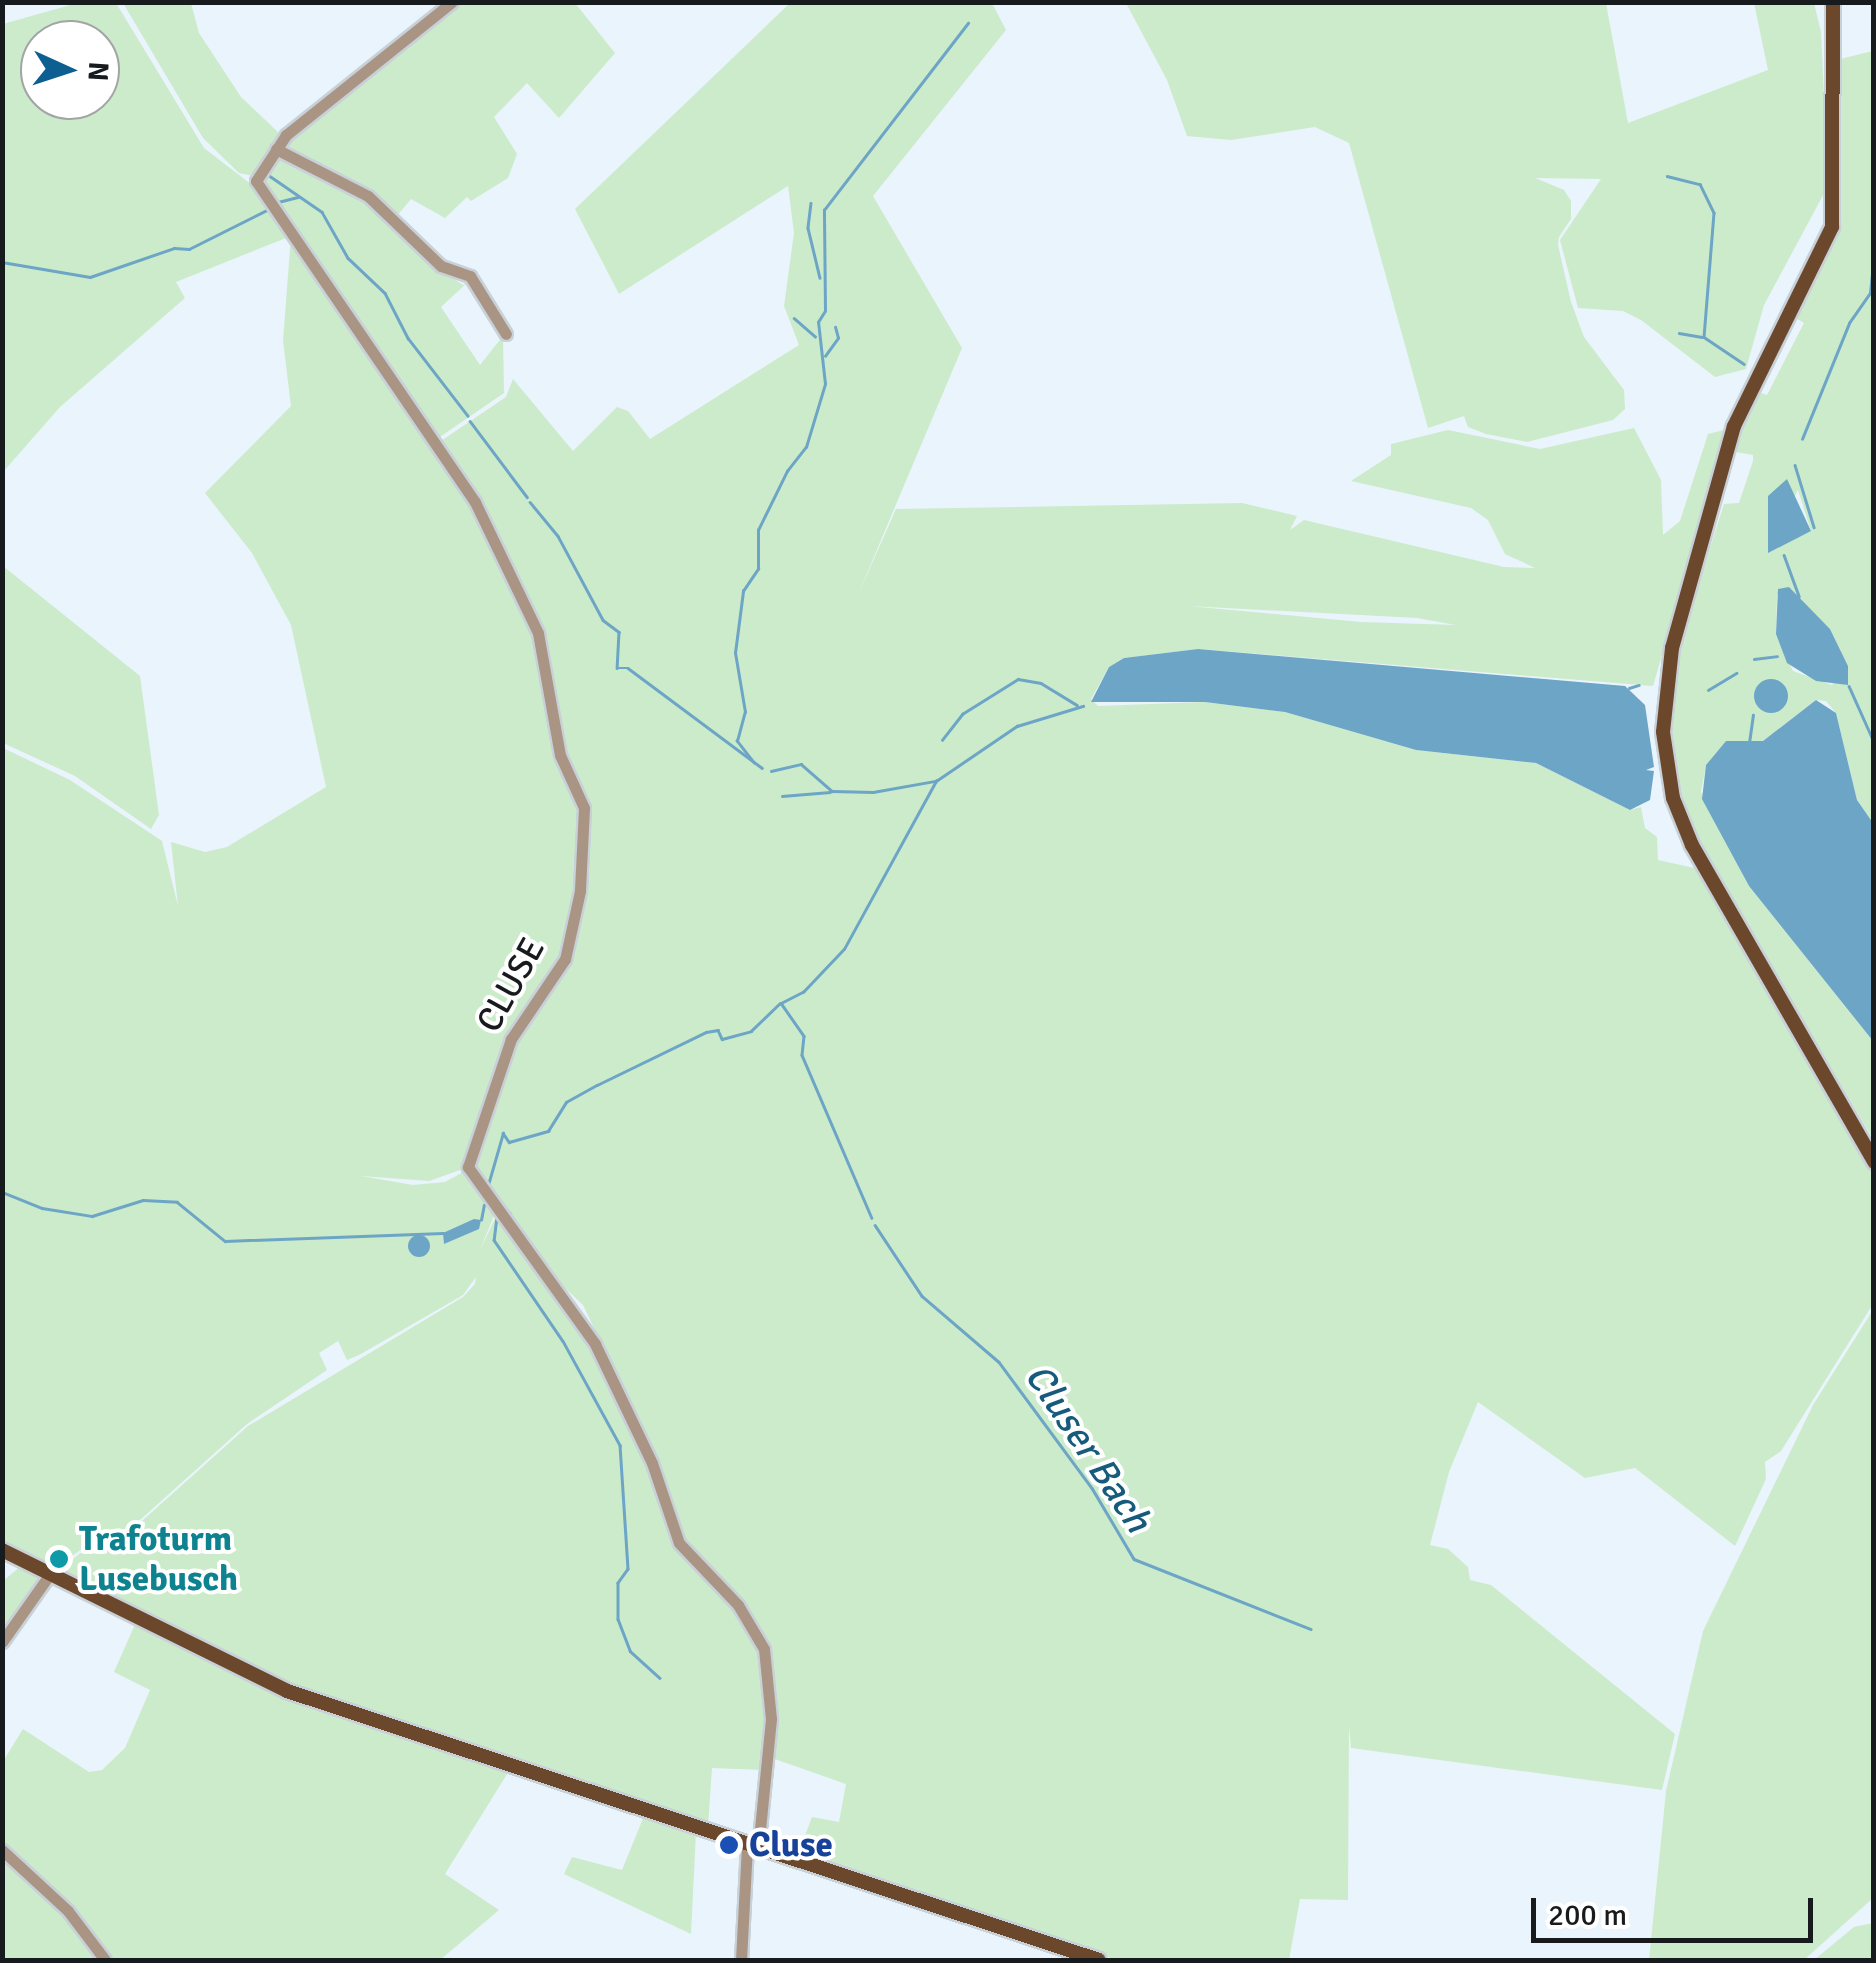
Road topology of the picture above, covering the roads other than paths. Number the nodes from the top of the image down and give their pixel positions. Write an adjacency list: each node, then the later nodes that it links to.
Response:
1 (452, 2): 3 (street)
2 (1832, 2): 5 (main road)
3 (276, 149): 4 (street); 9 (street, CLUSE)
4 (506, 334)
5 (1874, 1162)
6 (2, 1550): 7 (main road)
7 (50, 1574): 8 (street); 9 (main road)
8 (2, 1642)
9 (752, 1847): 12 (street); 13 (main road)
10 (2, 1850): 11 (street)
11 (105, 1960)
12 (740, 1960)
13 (1099, 1960)

